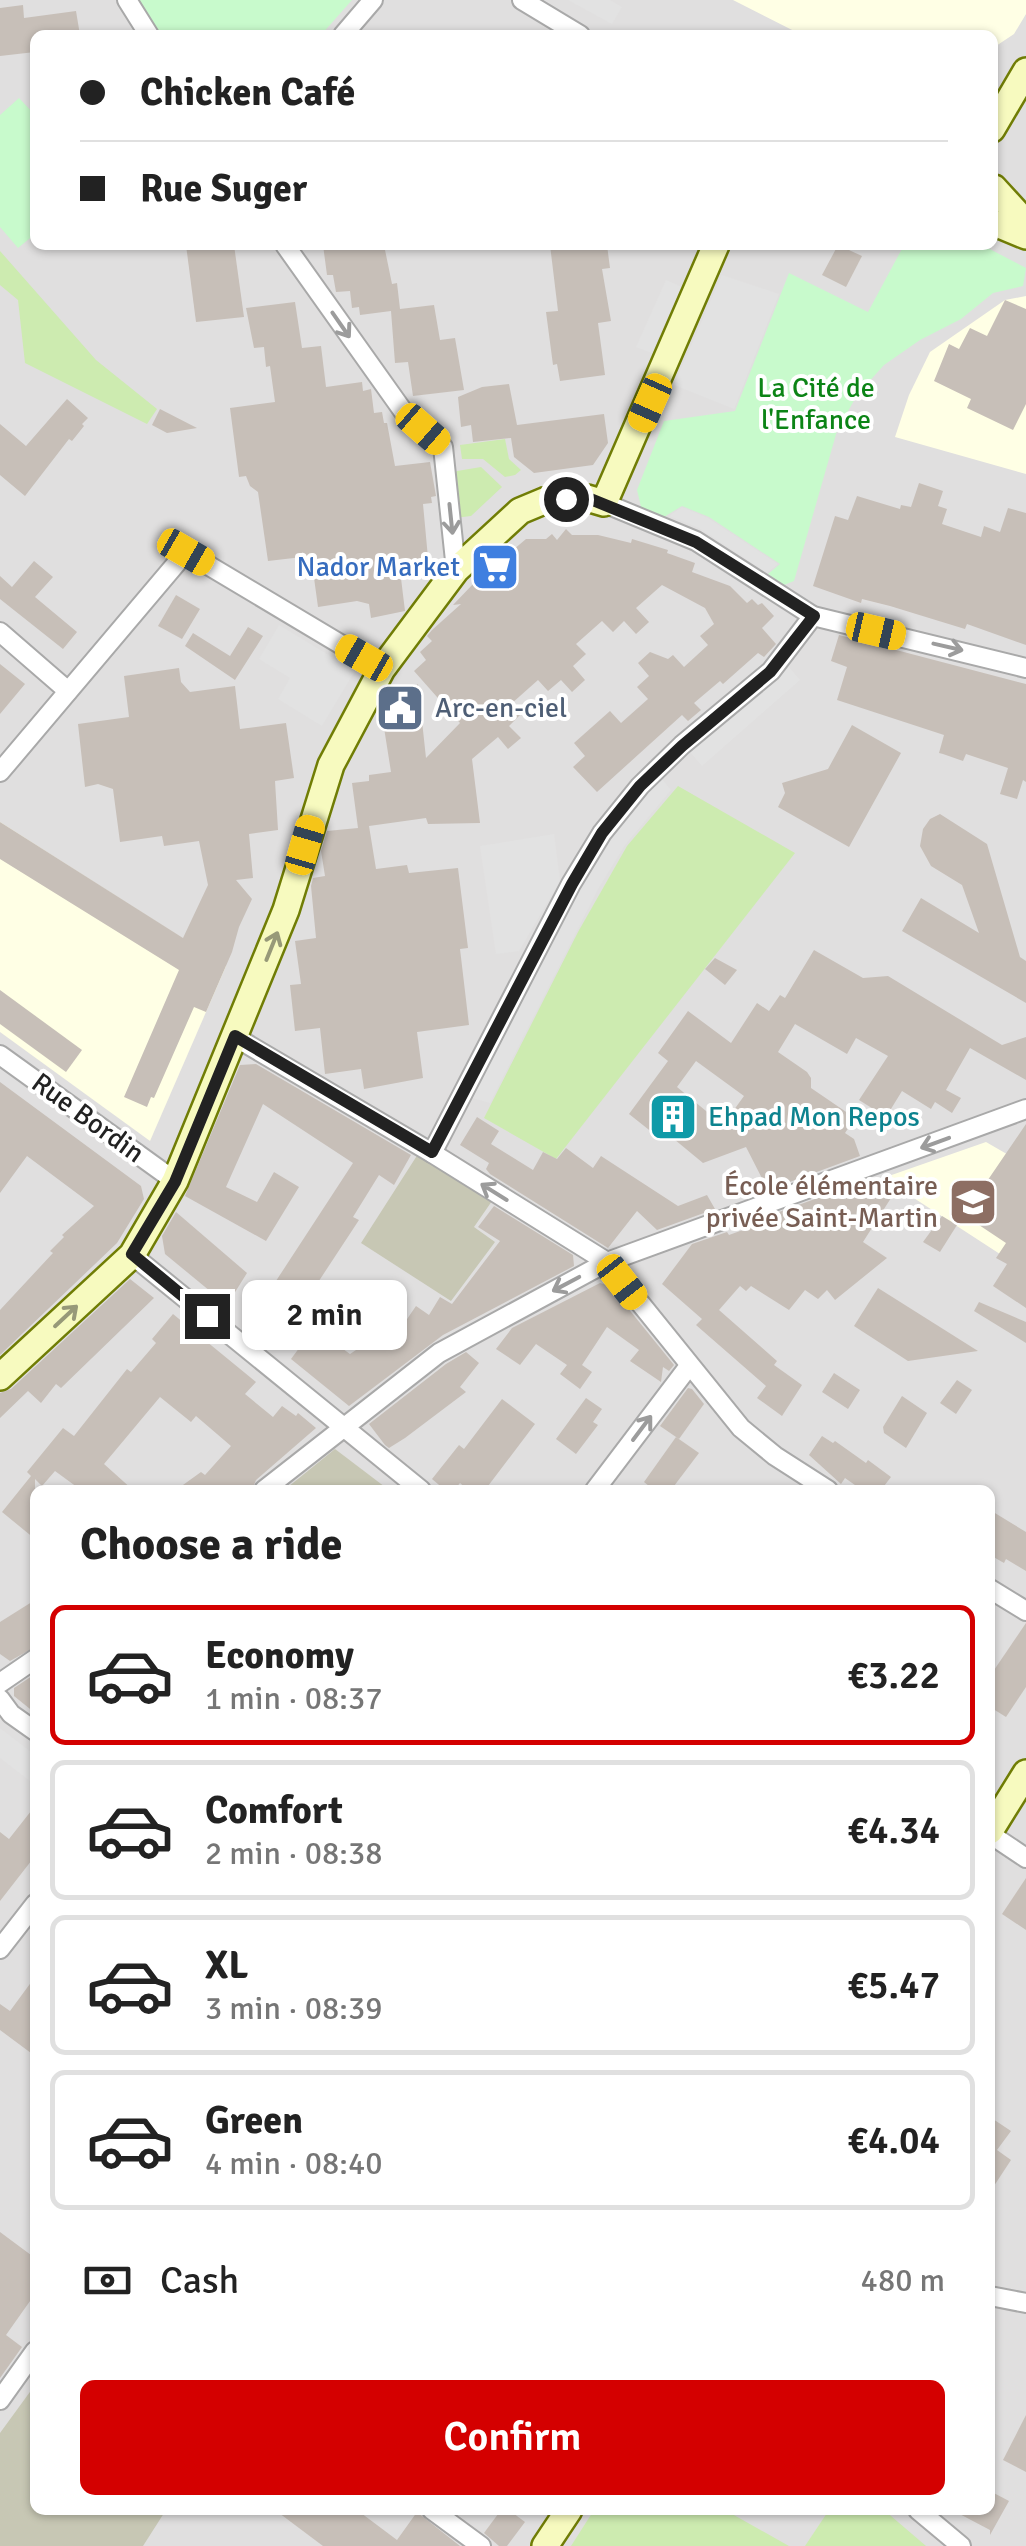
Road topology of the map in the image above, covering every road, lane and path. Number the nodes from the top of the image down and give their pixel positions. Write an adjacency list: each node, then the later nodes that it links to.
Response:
1 (126, 0): 4 (street)
2 (372, 0): 5 (street)
3 (522, 0): 6 (street)
4 (146, 30)
5 (347, 30)
6 (572, 30)
7 (1026, 70): 8 (main road)
8 (998, 118)
9 (998, 188): 10 (main road)
10 (1026, 223)
11 (998, 224): 12 (main road)
12 (1026, 236)
13 (289, 250): 16 (street, one-way to 16)
14 (714, 250): 15 (main road)
15 (604, 503): 16 (main road); 17 (street)
16 (456, 570): 20 (main road)
17 (814, 616): 19 (street, one-way to 19); 26 (street)
18 (0, 632): 21 (street)
19 (1026, 668)
20 (382, 669): 21 (street); 23 (main road, one-way to 20)
21 (68, 690): 22 (street)
22 (0, 772)
23 (235, 1036): 26 (street); 27 (main road)
24 (0, 1055): 27 (street, Rue Bordin)
25 (1026, 1109): 29 (street, one-way to 29)
26 (432, 1152): 29 (street, one-way to 26)
27 (175, 1182): 28 (main road)
28 (132, 1254): 31 (main road, one-way to 28); 32 (street)
29 (607, 1262): 30 (street); 32 (street, one-way to 32)
30 (690, 1366): 35 (street, one-way to 30); 36 (street)
31 (0, 1377)
32 (342, 1426): 33 (street); 34 (street)
33 (270, 1485)
34 (415, 1485)
35 (600, 1485)
36 (820, 1485)
37 (995, 1592): 38 (street)
38 (1026, 1611)
39 (30, 1662): 40 (street)
40 (0, 1683)
41 (0, 1699): 42 (street)
42 (30, 1727)
43 (1026, 1774): 44 (main road)
44 (995, 1825)
45 (995, 1836): 46 (street)
46 (1026, 1858)
47 (30, 1910): 48 (street)
48 (0, 1949)
49 (995, 2297): 50 (street)
50 (1026, 2303)
51 (30, 2358): 52 (street)
52 (0, 2400)
53 (439, 2515): 56 (street)
54 (566, 2515): 57 (main road)
55 (924, 2515): 58 (street)
56 (481, 2546)
57 (545, 2546)
58 (961, 2546)

